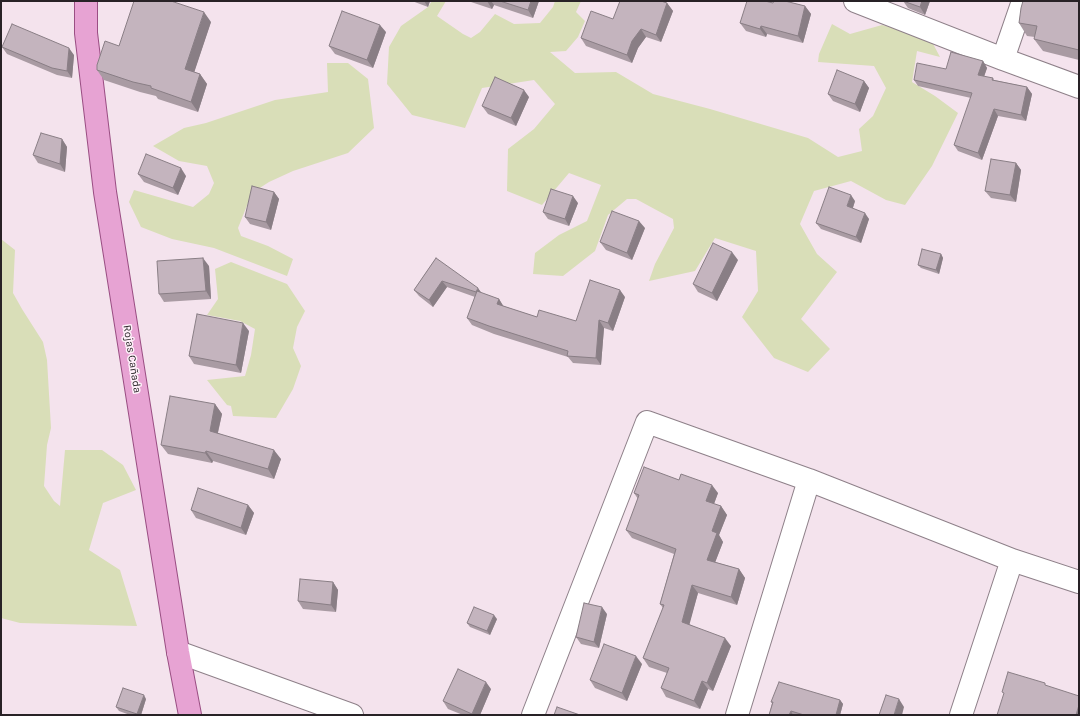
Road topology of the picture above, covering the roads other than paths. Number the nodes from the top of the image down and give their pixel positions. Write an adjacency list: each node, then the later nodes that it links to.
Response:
1 (86, 1): 9 (main road, Rojas Cañada)
2 (855, 1): 4 (street)
3 (1023, 1): 4 (street)
4 (1003, 59): 5 (street)
5 (1079, 87)
6 (809, 480): 7 (street); 12 (street); 13 (street)
7 (1012, 560): 8 (street); 14 (street)
8 (1079, 582)
9 (178, 652): 10 (main road, Rojas Cañada); 11 (street)
10 (190, 715)
11 (352, 715)
12 (533, 715)
13 (737, 715)
14 (961, 715)

